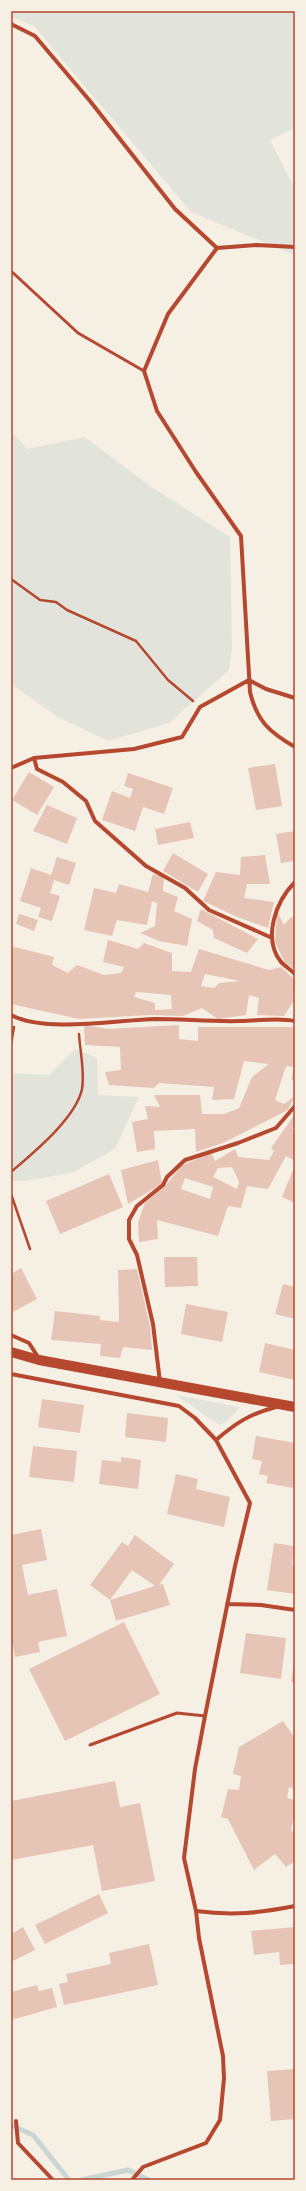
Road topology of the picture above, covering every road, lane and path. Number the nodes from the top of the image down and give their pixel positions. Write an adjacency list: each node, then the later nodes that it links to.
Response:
1 (11, 24): 3 (street)
2 (295, 246): 3 (street)
3 (217, 248): 5 (street)
4 (11, 271): 5 (lane)
5 (144, 371): 7 (street)
6 (11, 579): 9 (path)
7 (249, 680): 8 (street); 9 (street); 10 (street)
8 (295, 698)
9 (200, 707): 11 (street)
10 (295, 747)
11 (34, 758): 12 (street); 14 (street)
12 (11, 768)
13 (295, 882): 14 (street)
14 (270, 937): 15 (street)
15 (295, 974)
16 (11, 1015): 17 (street)
17 (17, 1018): 19 (street); 20 (path)
18 (295, 1021): 19 (street)
19 (78, 1024): 22 (path)
20 (11, 1044)
21 (295, 1106): 29 (street)
22 (11, 1172)
23 (11, 1194): 24 (path)
24 (30, 1249)
25 (11, 1335): 27 (street)
26 (11, 1352): 27 (main road)
27 (39, 1360): 29 (main road)
28 (11, 1374): 32 (street)
29 (160, 1383): 30 (main road)
30 (284, 1404): 31 (main road); 32 (street)
31 (295, 1407)
32 (216, 1440): 33 (street)
33 (227, 1604): 34 (street); 35 (street)
34 (295, 1610)
35 (205, 1716): 36 (lane); 38 (street)
36 (90, 1745)
37 (295, 1906): 38 (street)
38 (196, 1911): 40 (street)
39 (16, 2121): 41 (street)
40 (134, 2179)
41 (53, 2180)

